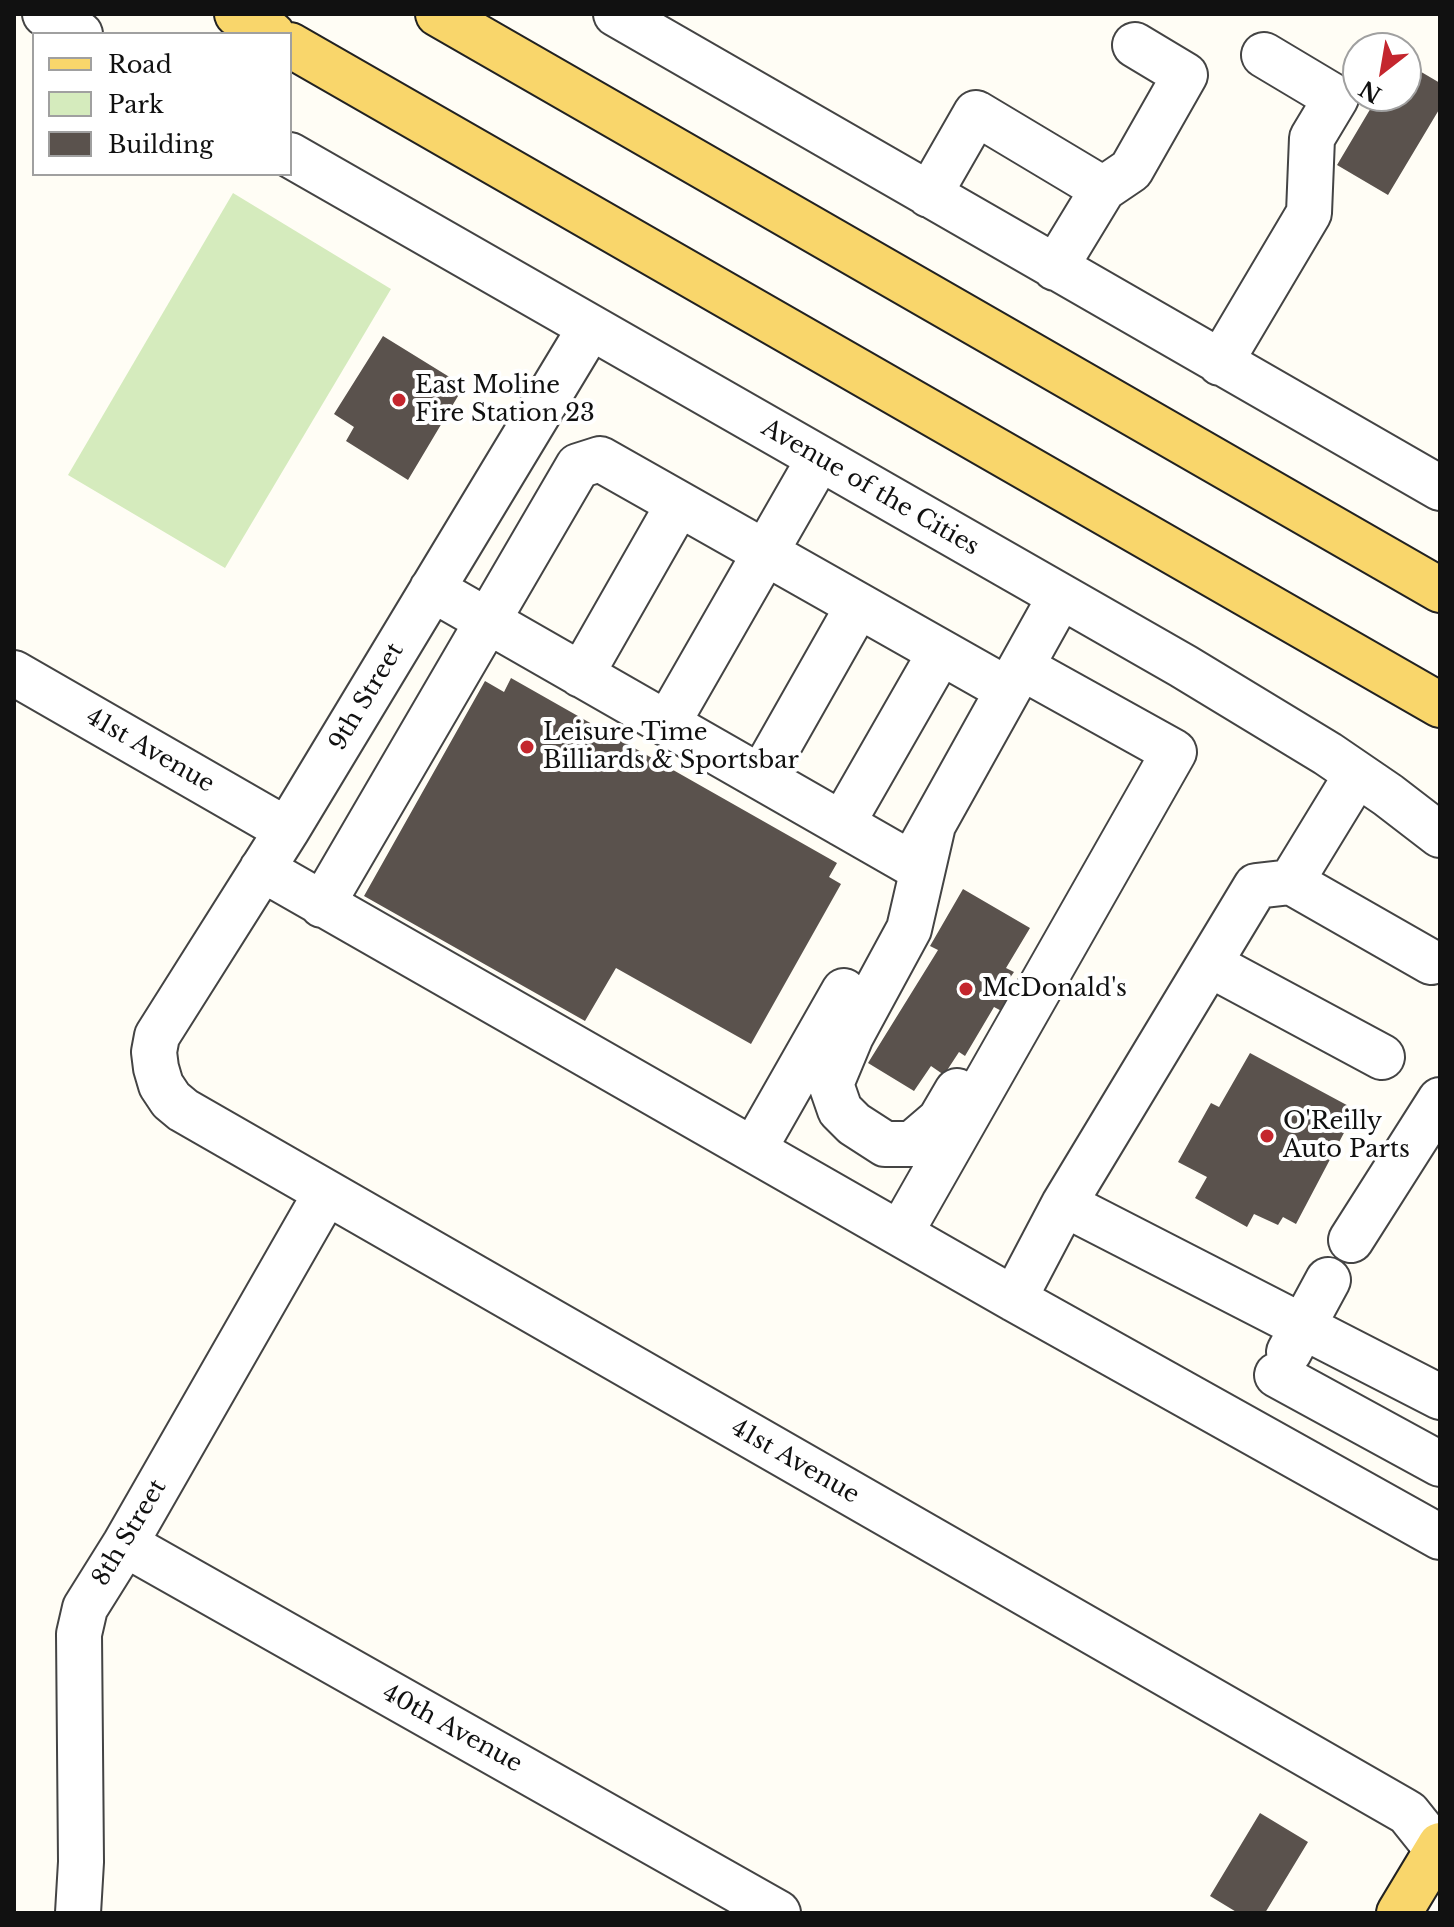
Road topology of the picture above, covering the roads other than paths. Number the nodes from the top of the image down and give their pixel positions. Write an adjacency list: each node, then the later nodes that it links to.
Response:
1 (45, 14): 5 (street)
2 (237, 14): 6 (main road)
3 (438, 14): 21 (main road)
4 (616, 14): 12 (street)
5 (76, 32)
6 (268, 32)
7 (1135, 45): 11 (street)
8 (292, 46): 25 (main road)
9 (1264, 55): 15 (street)
10 (292, 156): 14 (street, Avenue of the Cities)
11 (1103, 189): 12 (street); 13 (street)
12 (929, 195): 13 (street)
13 (1055, 268): 15 (street)
14 (590, 328): 16 (street, Avenue of the Cities); 20 (street, 9th Street)
15 (1220, 363): 17 (street)
16 (819, 459): 19 (street); 22 (street, Avenue of the Cities)
17 (1440, 488)
18 (678, 505): 19 (street); 24 (street); 28 (street)
19 (764, 554): 23 (street); 32 (street)
20 (432, 589): 24 (street); 37 (street, 9th Street)
21 (1440, 590)
22 (1060, 597): 29 (street); 33 (street, Avenue of the Cities)
23 (858, 606): 26 (street); 34 (street)
24 (488, 621): 28 (street); 42 (street)
25 (1344, 650): 30 (main road); 31 (main road)
26 (940, 653): 29 (street); 35 (street)
27 (14, 673): 37 (street, 41st Avenue)
28 (581, 675): 32 (street)
29 (1015, 678): 36 (street); 43 (street)
30 (1440, 705)
31 (1440, 719)
32 (667, 724): 34 (street)
33 (1357, 774): 38 (street, Avenue of the Cities); 41 (street)
34 (761, 777): 35 (street)
35 (842, 824): 39 (street)
36 (933, 825): 39 (street); 43 (street)
37 (287, 830): 40 (street, 9th Street)
38 (1440, 835)
39 (912, 864): 49 (street)
40 (262, 869): 42 (street); 47 (street, 9th Street)
41 (1291, 882): 44 (street); 45 (street)
42 (322, 905): 49 (street)
43 (1086, 911): 52 (street)
44 (1431, 962)
45 (1209, 964): 46 (street); 51 (street)
46 (1382, 1057)
47 (156, 1068): 50 (street, 41st Avenue)
48 (1440, 1100): 53 (street)
49 (754, 1149): 52 (street)
50 (326, 1193): 62 (street, 8th Street); 63 (street, 41st Avenue)
51 (1064, 1204): 55 (street); 56 (street)
52 (901, 1232): 55 (street)
53 (1351, 1240)
54 (1328, 1280): 56 (street)
55 (1014, 1299): 59 (street)
56 (1304, 1327): 57 (street); 58 (street)
57 (1277, 1375): 59 (street); 60 (street)
58 (1440, 1397)
59 (1249, 1429): 61 (street)
60 (1440, 1464)
61 (1440, 1537)
62 (125, 1544): 64 (street, 8th Street); 65 (street, 40th Avenue)
63 (1439, 1849): 66 (main road)
64 (78, 1913)
65 (778, 1913)
66 (1399, 1913)

